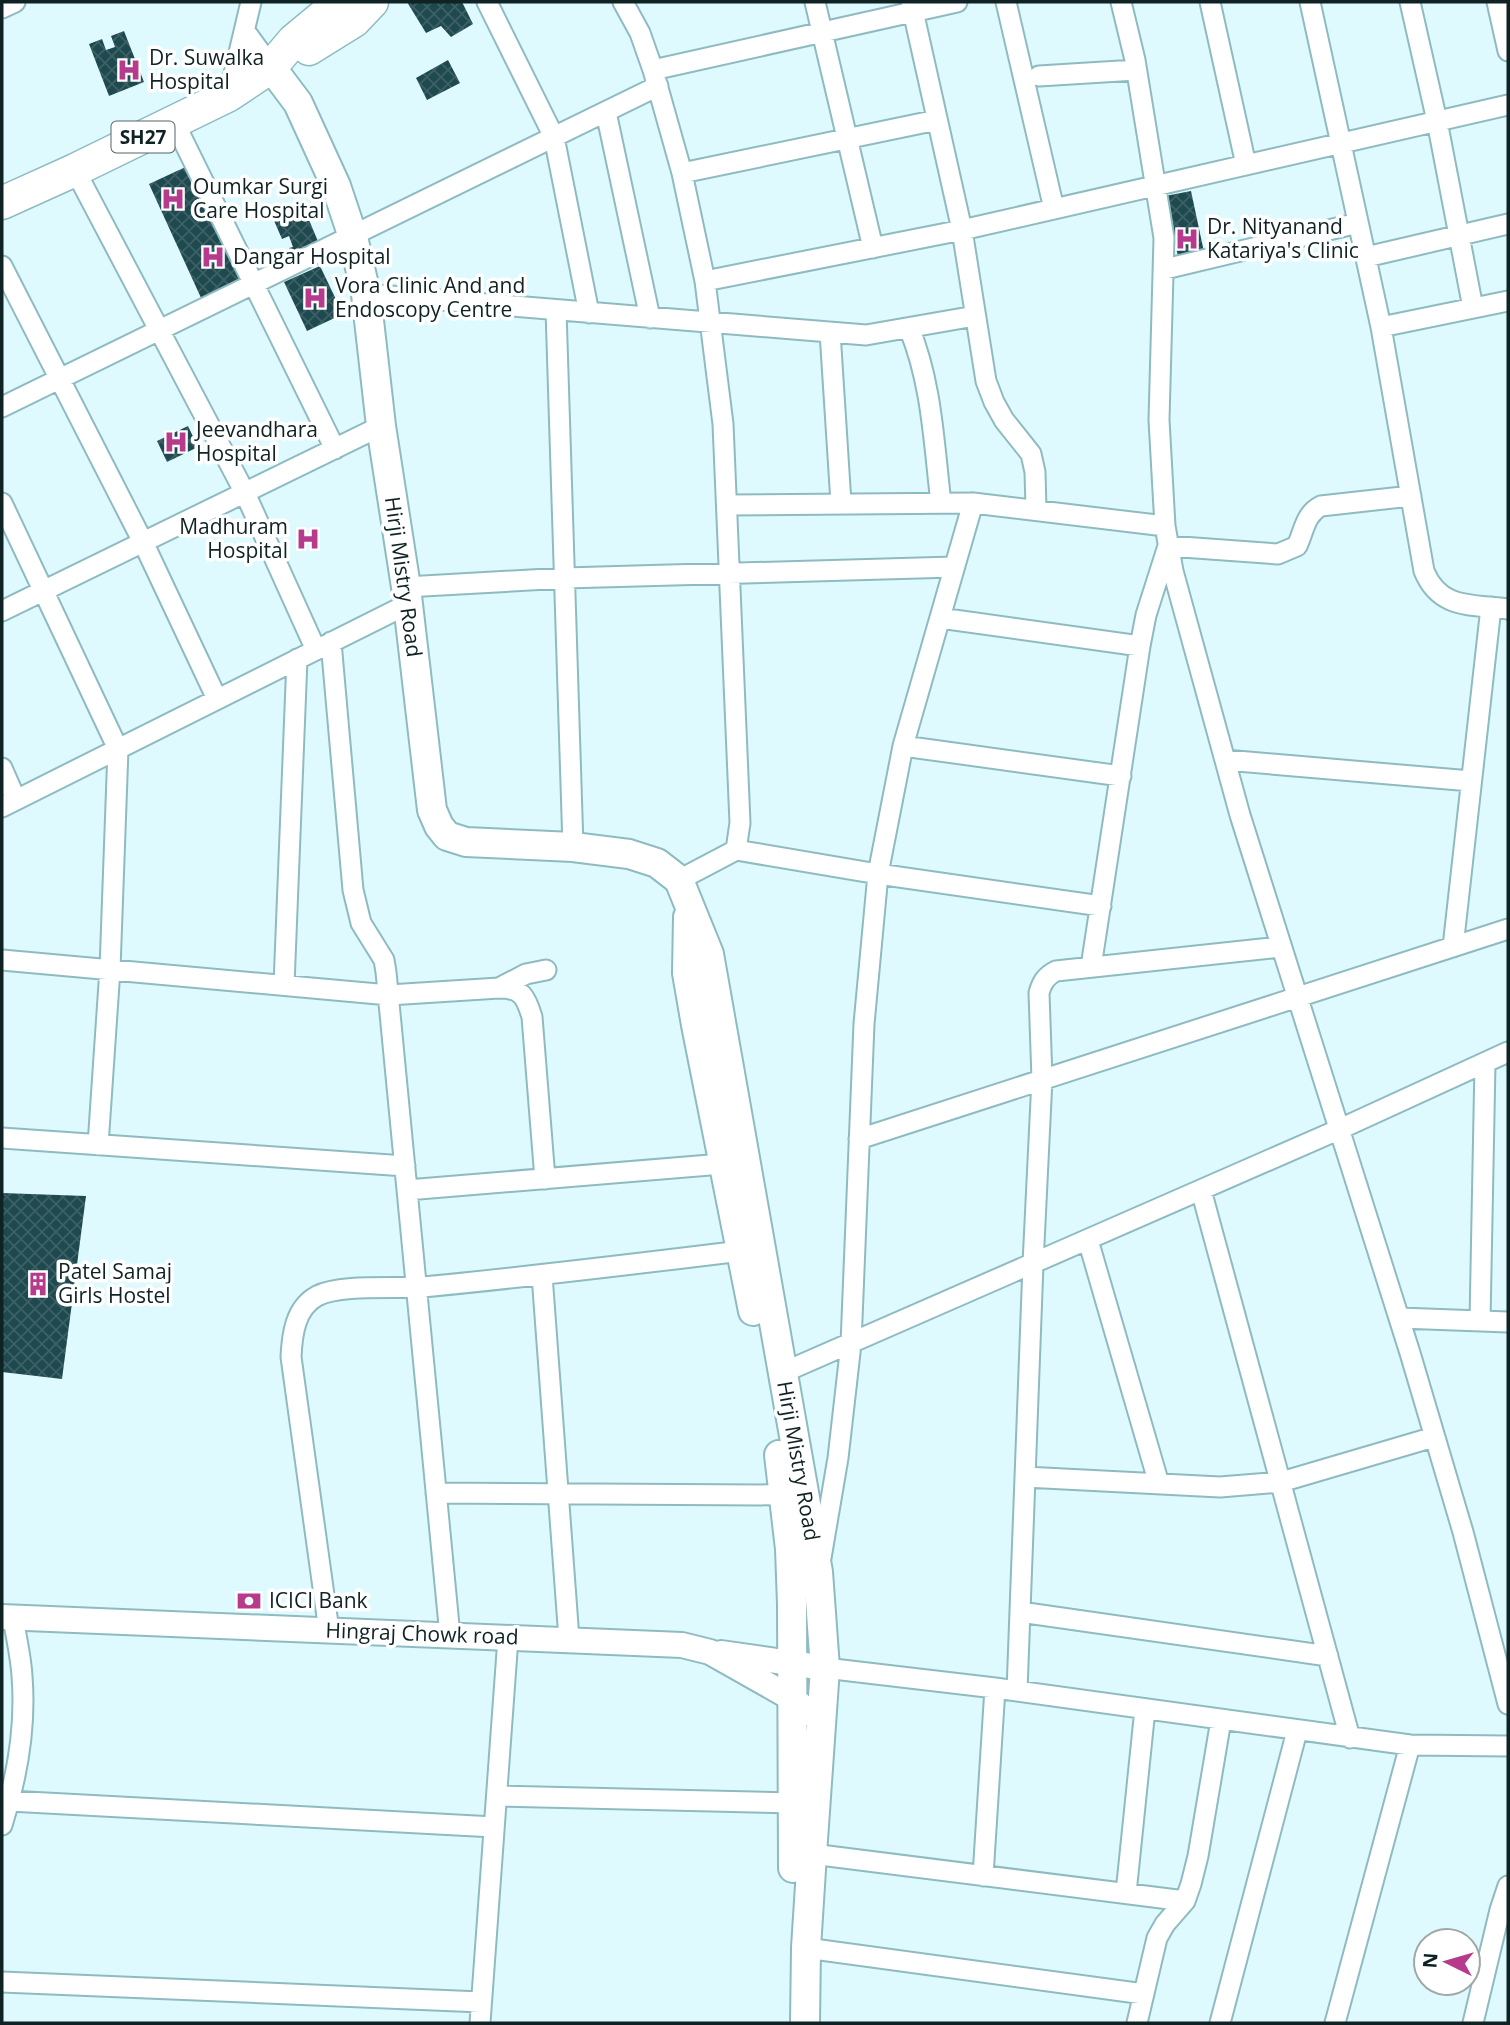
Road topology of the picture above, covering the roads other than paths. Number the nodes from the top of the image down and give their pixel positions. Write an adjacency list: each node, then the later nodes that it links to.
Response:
1 (15, 2): 15 (street)
2 (251, 2): 17 (street)
3 (340, 2): 20 (main road, SH27)
4 (372, 2): 20 (main road, SH27)
5 (487, 2): 30 (street)
6 (623, 2): 23 (street)
7 (815, 2): 18 (street)
8 (957, 2): 16 (street)
9 (1006, 2): 38 (street)
10 (1121, 2): 21 (street)
11 (1210, 2): 33 (street)
12 (1310, 2): 32 (street)
13 (1409, 2): 28 (street)
14 (1497, 2): 19 (street)
15 (2, 8)
16 (912, 8): 18 (street); 27 (street)
17 (245, 31): 20 (street); 24 (street)
18 (822, 33): 23 (street); 31 (street)
19 (1508, 51)
20 (275, 64): 24 (main road, SH27); 43 (main road, Hirji Mistry Road)
21 (1136, 70): 22 (street); 36 (street)
22 (1039, 76)
23 (655, 78): 26 (street); 35 (street)
24 (229, 95): 29 (main road, SH27)
25 (1508, 105): 28 (street)
26 (606, 112): 30 (street); 56 (street)
27 (937, 120): 31 (street); 41 (street)
28 (1437, 121): 32 (street); 42 (street)
29 (174, 122): 34 (main road, SH27); 49 (street)
30 (554, 137): 43 (street); 54 (street)
31 (848, 139): 35 (street); 44 (street)
32 (1340, 143): 33 (street); 39 (street)
33 (1246, 165): 36 (street)
34 (75, 170): 37 (main road, SH27); 60 (street)
35 (682, 173): 48 (street)
36 (1157, 186): 38 (street); 47 (street)
37 (2, 203)
38 (1054, 209): 41 (street)
39 (1358, 223): 45 (street); 47 (street)
40 (1508, 225): 42 (street)
41 (962, 230): 44 (street); 55 (street)
42 (1459, 236): 45 (street); 52 (street)
43 (353, 237): 49 (street); 50 (main road, Hirji Mistry Road)
44 (873, 248): 48 (street)
45 (1366, 257): 58 (street)
46 (2, 266): 62 (street)
47 (1165, 269): 74 (street)
48 (705, 281): 57 (street)
49 (255, 284): 60 (street); 65 (street)
50 (366, 294): 53 (street); 64 (main road, Hirji Mistry Road)
51 (1508, 301): 52 (street)
52 (1473, 309): 58 (street)
53 (556, 310): 54 (street); 78 (street)
54 (589, 313): 56 (street)
55 (975, 316): 59 (street); 73 (street)
56 (650, 318): 57 (street)
57 (711, 323): 61 (street); 72 (street)
58 (1381, 327): 67 (street)
59 (909, 328): 61 (street); 70 (street)
60 (160, 331): 62 (street); 66 (street)
61 (830, 332): 69 (street)
62 (60, 379): 63 (street); 75 (street)
63 (2, 407)
64 (381, 426): 65 (street); 80 (main road, Hirji Mistry Road)
65 (335, 449): 66 (street)
66 (245, 493): 75 (street); 84 (street)
67 (1411, 496): 74 (street); 81 (street)
68 (2, 503): 79 (street)
69 (841, 503): 70 (street); 72 (street)
70 (941, 503): 71 (street)
71 (973, 503): 73 (street); 76 (street)
72 (727, 505): 77 (street)
73 (1036, 509): 74 (street)
74 (1167, 536): 85 (street); 90 (street)
75 (143, 542): 79 (street); 87 (street)
76 (954, 567): 77 (street); 83 (street)
77 (729, 574): 78 (street); 96 (street)
78 (565, 578): 80 (street); 95 (street)
79 (44, 590): 82 (street); 89 (street)
80 (407, 596): 84 (street); 95 (main road, Hirji Mistry Road)
81 (1499, 608): 93 (street)
82 (2, 611)
83 (940, 618): 85 (street); 88 (street)
84 (324, 646): 86 (street); 110 (street)
85 (1140, 646): 92 (street)
86 (297, 659): 87 (street); 108 (street)
87 (218, 699): 89 (street)
88 (903, 746): 92 (street); 97 (street)
89 (118, 749): 94 (street); 106 (street)
90 (1225, 760): 93 (street); 102 (street)
91 (2, 768): 94 (street)
92 (1121, 776): 99 (street)
93 (1471, 781): 103 (street)
94 (9, 803)
95 (573, 848): 98 (main road, Hirji Mistry Road)
96 (736, 850): 97 (street); 98 (street)
97 (878, 874): 99 (street); 117 (street)
98 (679, 880): 100 (main road, Hirji Mistry Road)
99 (1101, 906): 105 (street)
100 (688, 907): 119 (main road, Hirji Mistry Road); 133 (main road, Hirji Mistry Road)
101 (1508, 929): 103 (street)
102 (1280, 947): 105 (street); 111 (street)
103 (1453, 947): 111 (street)
104 (2, 960): 106 (street)
105 (1091, 967): 114 (street)
106 (110, 969): 108 (street); 118 (street)
107 (546, 970): 109 (street)
108 (284, 985): 110 (street)
109 (499, 988): 110 (street); 121 (street)
110 (388, 995): 120 (street)
111 (1297, 996): 114 (street); 115 (street)
112 (1508, 1052): 113 (street)
113 (1485, 1063): 115 (street); 130 (street)
114 (1042, 1079): 117 (street); 126 (street)
115 (1340, 1129): 123 (street); 129 (street)
116 (2, 1138): 118 (street)
117 (859, 1139): 132 (street)
118 (98, 1145): 120 (street)
119 (722, 1164): 121 (street); 125 (main road, Hirji Mistry Road)
120 (405, 1166): 122 (street)
121 (545, 1179): 122 (street)
122 (407, 1190): 128 (street)
123 (1201, 1191): 124 (street); 136 (street)
124 (1088, 1240): 126 (street); 137 (street)
125 (741, 1251): 127 (street); 140 (main road, Hirji Mistry Road)
126 (1032, 1264): 132 (street); 135 (street)
127 (542, 1275): 128 (street); 139 (street)
128 (417, 1287): 138 (street); 144 (street)
129 (1399, 1318): 130 (street); 134 (street)
130 (1480, 1321): 131 (street)
131 (1508, 1322)
132 (851, 1343): 133 (street); 141 (street)
133 (782, 1373): 141 (main road, Hirji Mistry Road)
134 (1434, 1437): 136 (street); 155 (street)
135 (1025, 1477): 137 (street); 142 (street)
136 (1280, 1482): 137 (street); 149 (street)
137 (1159, 1484)
138 (436, 1493): 139 (street); 145 (street)
139 (559, 1494): 140 (street); 147 (street)
140 (784, 1495): 150 (main road, Hirji Mistry Road)
141 (818, 1572): 151 (main road, Hirji Mistry Road)
142 (1020, 1612): 149 (street); 153 (street)
143 (8, 1617): 144 (street, Hingraj Chowk road); 164 (street)
144 (329, 1631): 145 (street, Hingraj Chowk road)
145 (450, 1636): 146 (street, Hingraj Chowk road)
146 (508, 1638): 147 (street, Hingraj Chowk road); 163 (street)
147 (569, 1639): 148 (street, Hingraj Chowk road)
148 (710, 1652): 150 (street); 154 (street, Hingraj Chowk road)
149 (1328, 1656): 160 (street)
150 (792, 1662): 151 (street); 154 (main road, Hirji Mistry Road)
151 (825, 1668): 152 (street); 158 (main road, Hirji Mistry Road)
152 (995, 1688): 153 (street); 169 (street)
153 (1017, 1691): 156 (street)
154 (793, 1699): 158 (street, Hingraj Chowk road); 165 (main road, Hirji Mistry Road)
155 (1508, 1704)
156 (1145, 1709): 157 (street); 171 (street)
157 (1222, 1720): 159 (street); 172 (street)
158 (821, 1721): 168 (main road, Hirji Mistry Road)
159 (1297, 1731): 160 (street); 182 (street)
160 (1350, 1738): 161 (street)
161 (1410, 1745): 162 (street); 183 (street)
162 (1508, 1746)
163 (497, 1796): 165 (street); 167 (street)
164 (9, 1801): 166 (street); 167 (street)
165 (794, 1803): 179 (main road, Hirji Mistry Road)
166 (2, 1825)
167 (494, 1828): 177 (street)
168 (812, 1854): 169 (street); 173 (main road, Hirji Mistry Road)
169 (984, 1875): 171 (street)
170 (1508, 1886): 174 (street)
171 (1126, 1893): 172 (street)
172 (1185, 1901): 176 (street)
173 (806, 1948): 176 (street); 180 (main road, Hirji Mistry Road)
174 (1500, 1948): 184 (street)
175 (2, 1982): 177 (street)
176 (1144, 1994): 181 (street)
177 (481, 2002): 178 (street)
178 (480, 2023)
179 (791, 2023)
180 (805, 2023)
181 (1137, 2023)
182 (1220, 2023)
183 (1335, 2023)
184 (1473, 2023)

